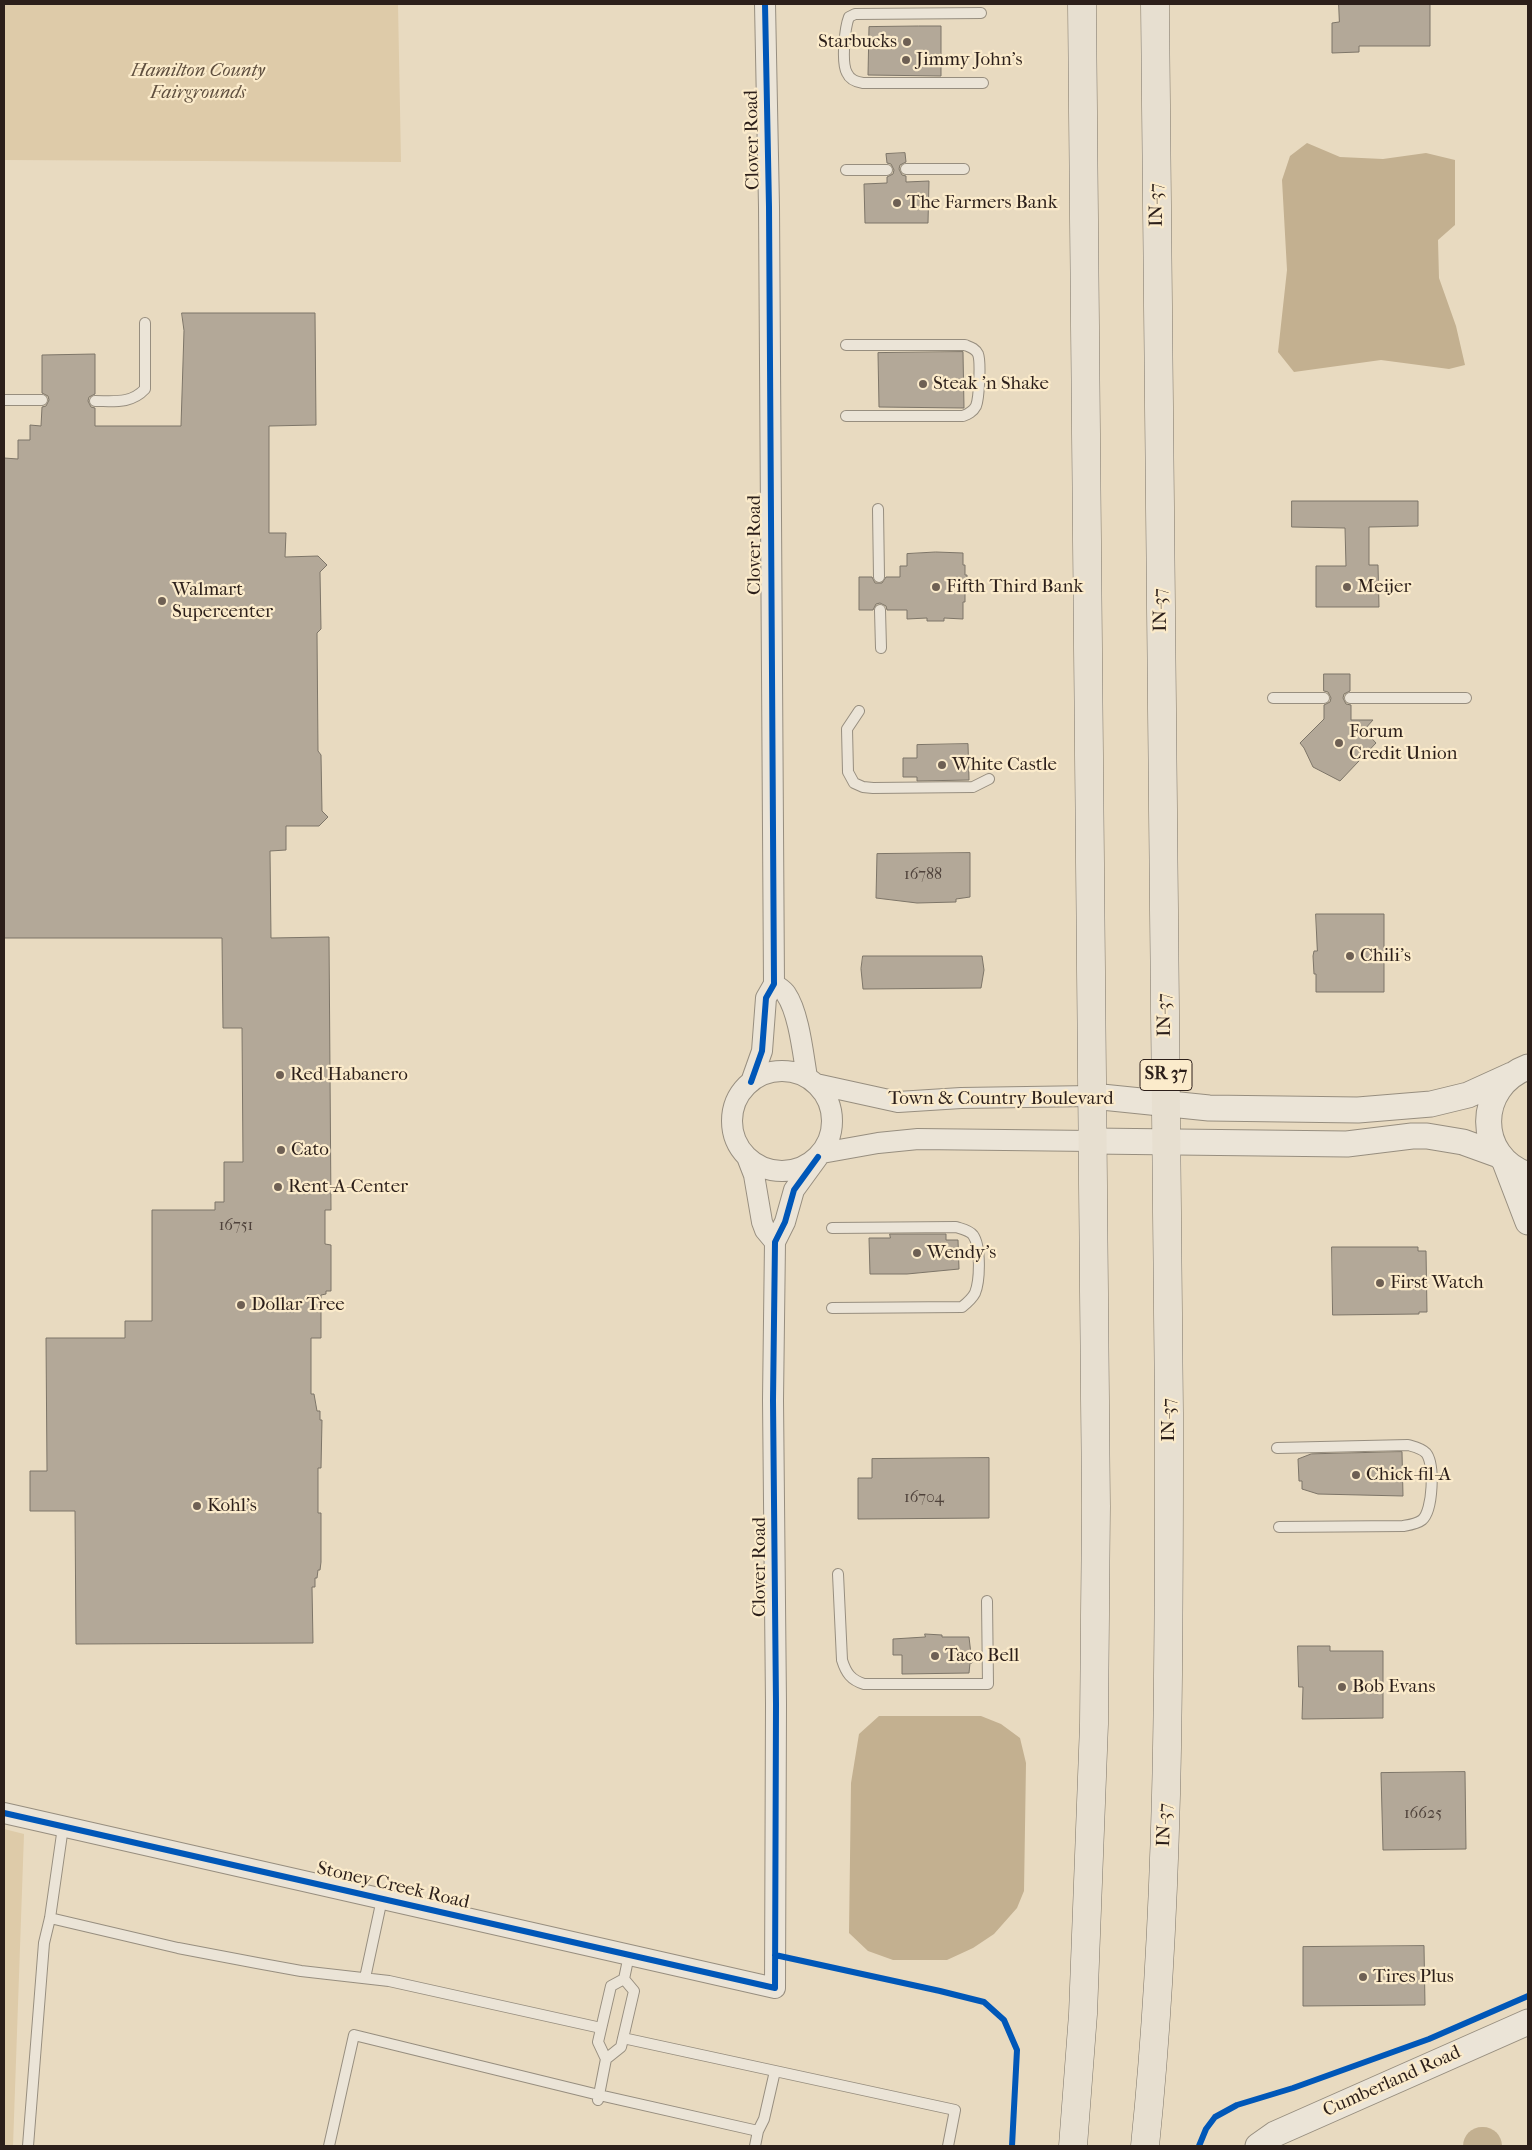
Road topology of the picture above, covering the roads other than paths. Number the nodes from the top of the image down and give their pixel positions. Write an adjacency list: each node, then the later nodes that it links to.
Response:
1 (766, 4): 26 (street, Clover Road)
2 (1082, 4): 30 (highway)
3 (1156, 4): 31 (highway, IN-37 / SR 37)
4 (982, 13): 5 (lane)
5 (982, 83)
6 (906, 169): 7 (lane)
7 (964, 169)
8 (846, 170): 9 (lane)
9 (887, 170)
10 (145, 323): 14 (lane)
11 (846, 345): 15 (lane)
12 (4, 400): 13 (lane)
13 (42, 400)
14 (95, 401)
15 (846, 416)
16 (878, 509): 17 (lane)
17 (879, 577)
18 (880, 610): 19 (lane)
19 (881, 648)
20 (1273, 698): 21 (lane)
21 (1324, 698)
22 (1350, 698): 23 (lane)
23 (1466, 698)
24 (859, 711): 25 (lane)
25 (989, 779)
26 (774, 984): 28 (street); 29 (street, Clover Road)
27 (1522, 1066): 31 (street, Town & Country Boulevard); 36 (street)
28 (812, 1080): 29 (street); 30 (street, Town & Country Boulevard); 34 (street)
29 (751, 1082): 35 (street)
30 (1092, 1096): 31 (street, Town & Country Boulevard); 32 (highway)
31 (1166, 1104): 33 (highway, IN-37 / SR 37)
32 (1092, 1141): 33 (street); 34 (street); 65 (highway)
33 (1166, 1141): 36 (street); 66 (highway, IN-37 / SR 37)
34 (820, 1155): 35 (street); 40 (street, Clover Road)
35 (747, 1157): 40 (street)
36 (1502, 1158): 37 (street); 38 (street)
37 (1528, 1175)
38 (1528, 1222)
39 (832, 1228): 41 (lane)
40 (775, 1242): 53 (street, Clover Road)
41 (832, 1308)
42 (1277, 1448): 43 (lane)
43 (1279, 1527)
44 (838, 1574): 45 (lane)
45 (987, 1601)
46 (4, 1814): 47 (street, Stoney Creek Road)
47 (63, 1827): 48 (street, Stoney Creek Road); 49 (lane)
48 (382, 1899): 50 (street, Stoney Creek Road); 51 (lane)
49 (50, 1918): 51 (lane); 61 (lane)
50 (629, 1955): 52 (lane); 53 (street, Stoney Creek Road)
51 (364, 1978): 55 (lane)
52 (624, 1980): 55 (lane); 56 (lane)
53 (775, 1988)
54 (1528, 2022): 67 (street, Cumberland Road)
55 (601, 2028): 57 (lane)
56 (624, 2038): 57 (lane); 58 (lane)
57 (606, 2059): 59 (lane)
58 (775, 2071): 60 (lane); 64 (lane)
59 (599, 2097): 60 (lane); 62 (lane)
60 (758, 2130): 63 (lane)
61 (28, 2146)
62 (329, 2146)
63 (755, 2146)
64 (948, 2146)
65 (1074, 2146)
66 (1145, 2146)
67 (1258, 2146)

